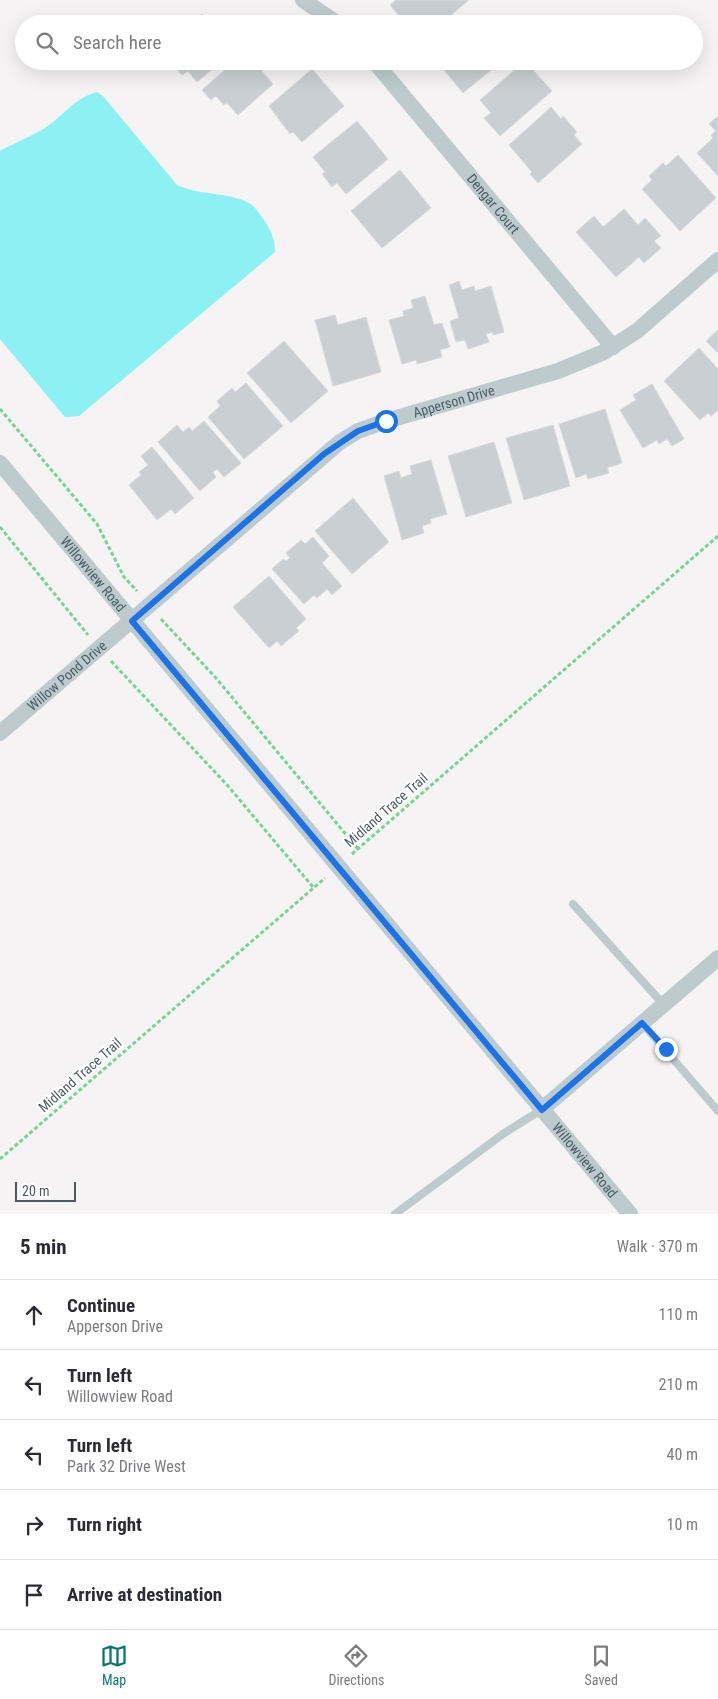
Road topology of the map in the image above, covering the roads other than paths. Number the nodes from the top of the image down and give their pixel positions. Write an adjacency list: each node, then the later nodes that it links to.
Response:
1 (302, 0): 2 (street)
2 (324, 15)
3 (381, 70): 5 (street, Dengar Court)
4 (718, 260): 5 (street, Apperson Drive)
5 (612, 347): 7 (street, Apperson Drive)
6 (0, 463): 7 (street, Willowview Road)
7 (132, 621): 8 (street, Willow Pond Drive); 13 (street, Willowview Road)
8 (0, 732)
9 (573, 904): 11 (lane)
10 (718, 958): 11 (street)
11 (664, 1005): 12 (street)
12 (642, 1023): 13 (street); 14 (lane)
13 (542, 1110): 15 (lane); 16 (street, Willowview Road)
14 (718, 1111)
15 (394, 1214)
16 (630, 1214)

